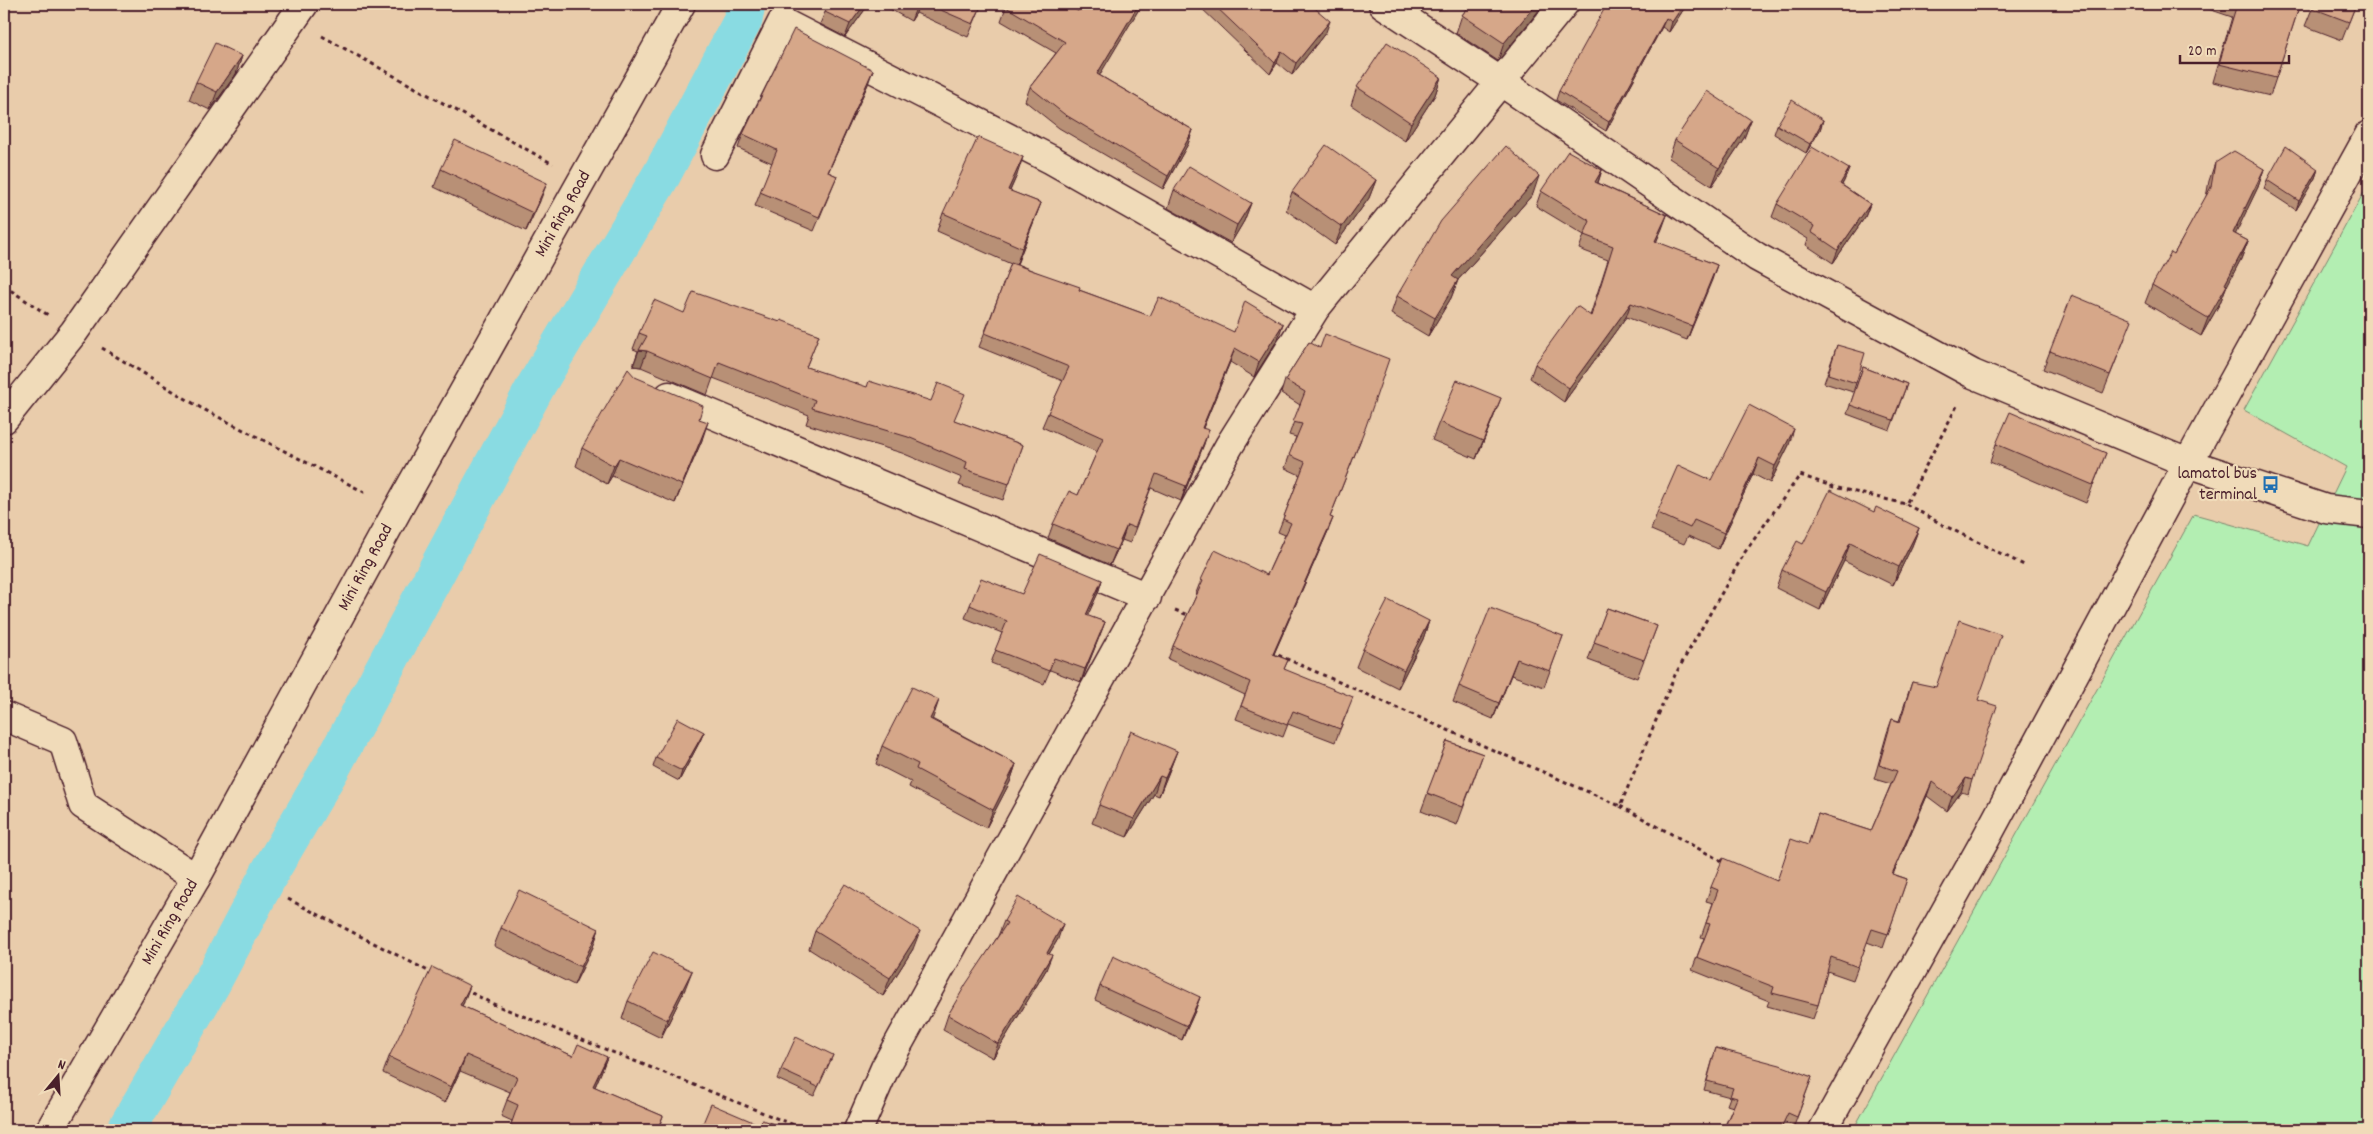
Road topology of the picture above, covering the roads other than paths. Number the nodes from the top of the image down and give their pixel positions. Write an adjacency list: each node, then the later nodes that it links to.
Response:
1 (681, 4): 16 (street, Mini Ring Road)
2 (1383, 4): 6 (street)
3 (1564, 4): 6 (street)
4 (298, 12): 11 (street)
5 (786, 13): 8 (street); 9 (street)
6 (1500, 81): 9 (street); 12 (street)
7 (2369, 135): 12 (street)
8 (715, 155)
9 (1315, 309): 14 (street)
10 (644, 385): 14 (street)
11 (4, 418)
12 (2188, 463): 13 (street); 19 (street)
13 (2369, 514)
14 (1148, 597): 18 (street)
15 (4, 716): 16 (street)
16 (196, 878): 17 (street, Mini Ring Road)
17 (50, 1130)
18 (858, 1130)
19 (1823, 1130)

